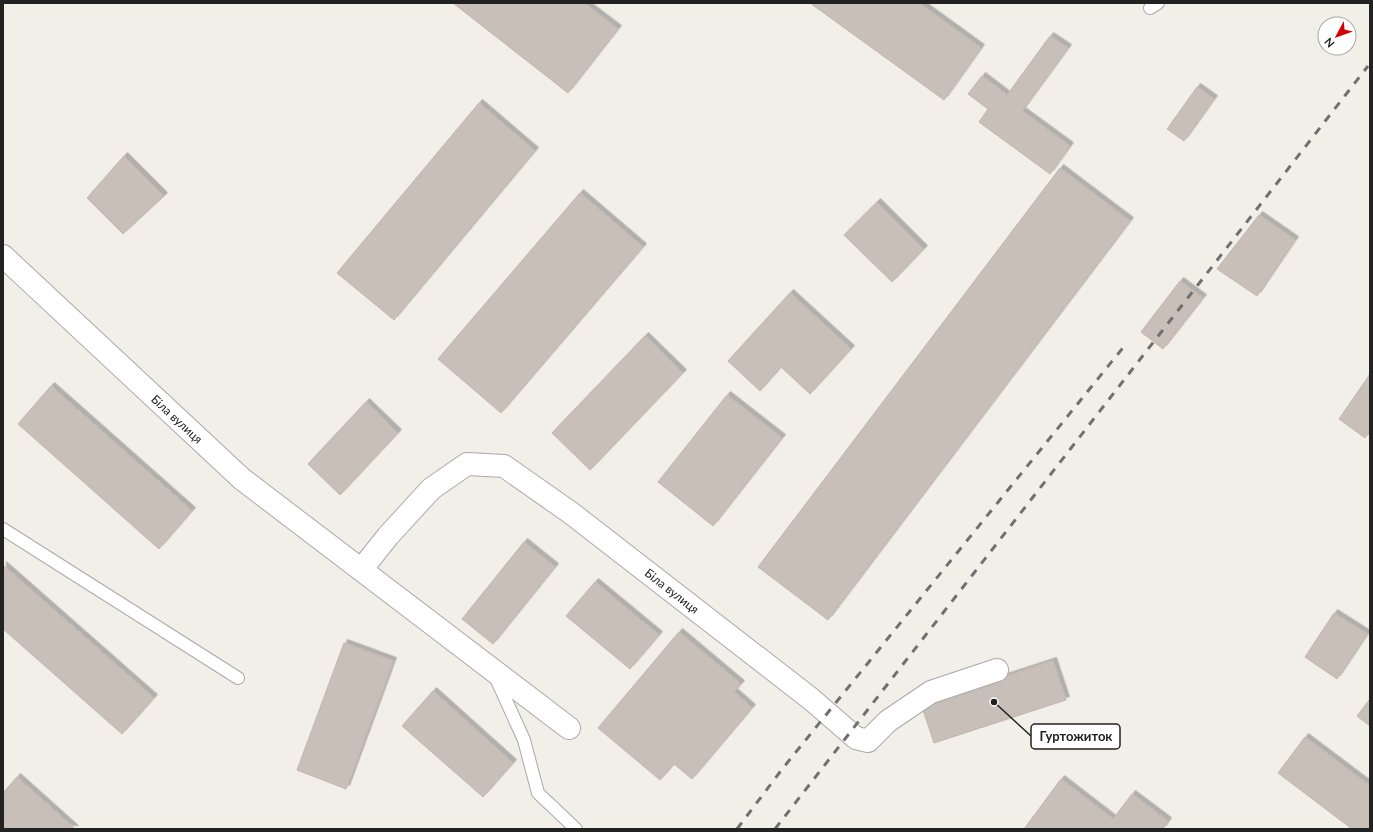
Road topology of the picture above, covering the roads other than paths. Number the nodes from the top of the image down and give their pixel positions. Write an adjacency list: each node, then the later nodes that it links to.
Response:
1 (3, 256): 3 (street, Біла вулиця)
2 (3, 529): 6 (lane)
3 (362, 570): 4 (street, Біла вулиця); 5 (street, Біла вулиця)
4 (492, 669): 7 (street, Біла вулиця); 8 (lane)
5 (997, 670)
6 (238, 678)
7 (569, 728)
8 (576, 829)

